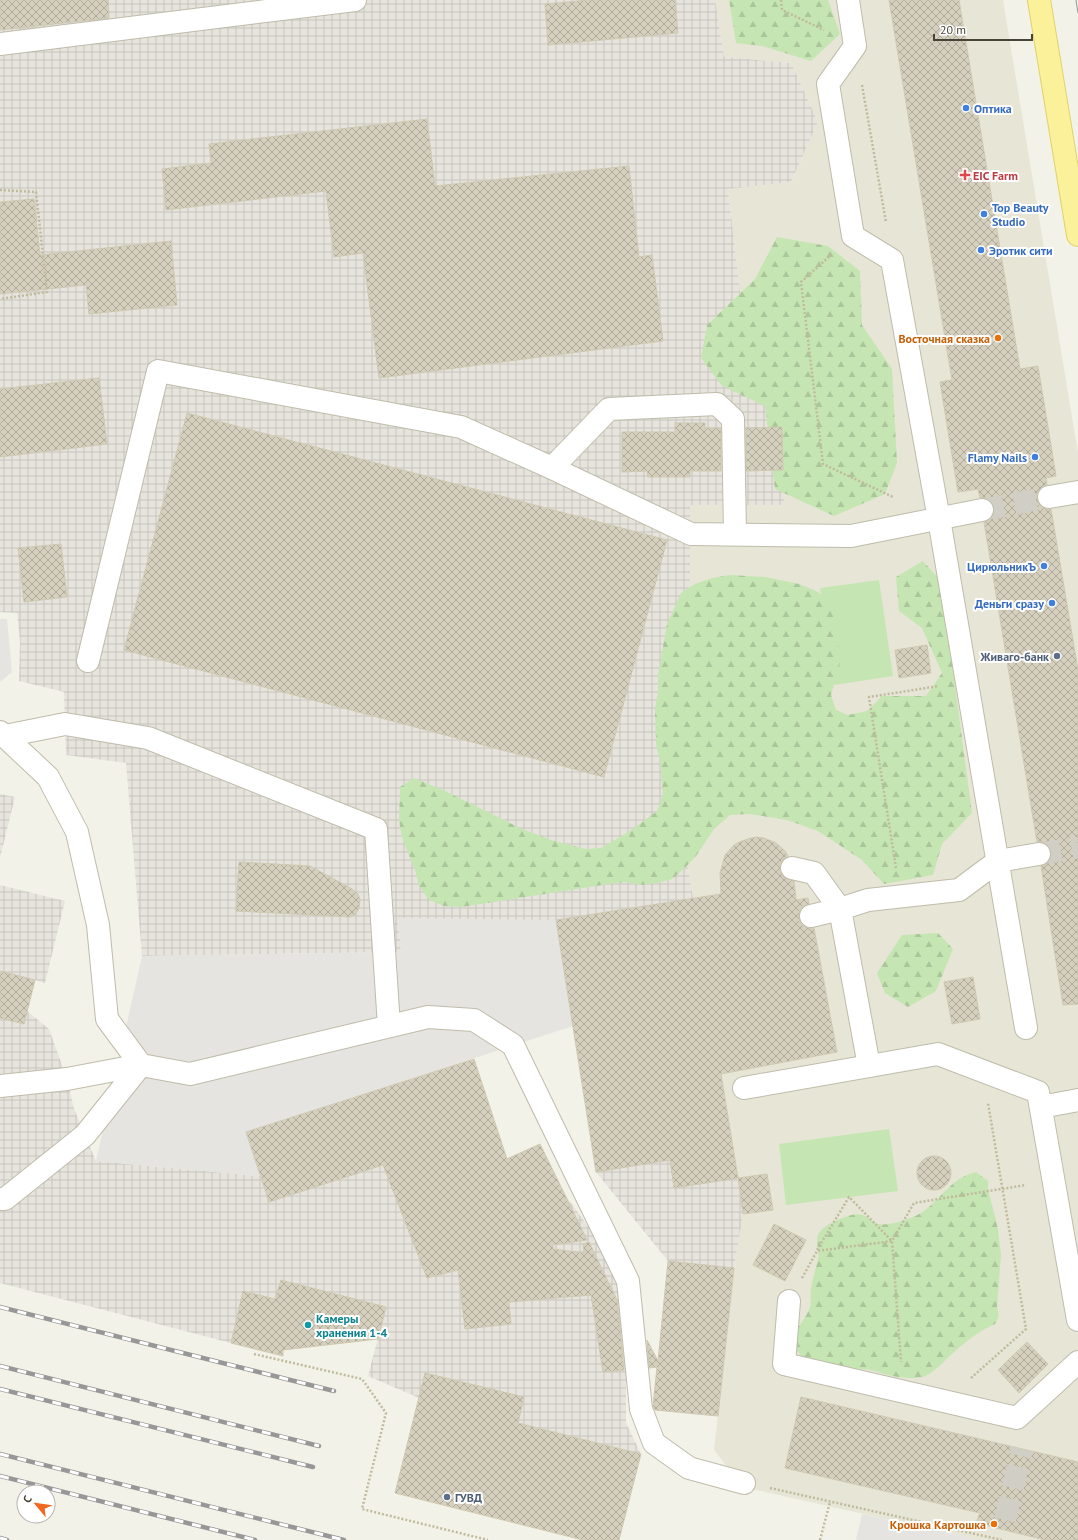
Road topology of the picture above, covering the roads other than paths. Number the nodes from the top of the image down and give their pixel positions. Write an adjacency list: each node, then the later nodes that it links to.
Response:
1 (355, 0): 4 (street)
2 (848, 0): 10 (street)
3 (1040, 0): 5 (main road)
4 (0, 44)
5 (1078, 235)
6 (552, 468): 11 (street); 11 (street); 12 (street)
7 (1078, 492): 8 (street)
8 (1049, 497)
9 (982, 510): 10 (street)
10 (939, 519): 11 (street); 15 (street)
11 (735, 534)
12 (88, 661)
13 (3, 734): 19 (street); 21 (street)
14 (1038, 854): 15 (street)
15 (998, 861): 17 (street); 20 (street)
16 (792, 868): 17 (street)
17 (840, 909): 18 (street); 22 (street)
18 (811, 916)
19 (389, 1026): 21 (street); 31 (street)
20 (1026, 1028)
21 (141, 1065): 23 (street); 27 (street)
22 (868, 1066): 24 (street); 26 (street)
23 (0, 1086)
24 (744, 1088)
25 (1078, 1100): 26 (street)
26 (1041, 1107): 29 (street)
27 (0, 1199)
28 (790, 1301): 30 (street)
29 (1078, 1320)
30 (1078, 1362)
31 (744, 1482)

